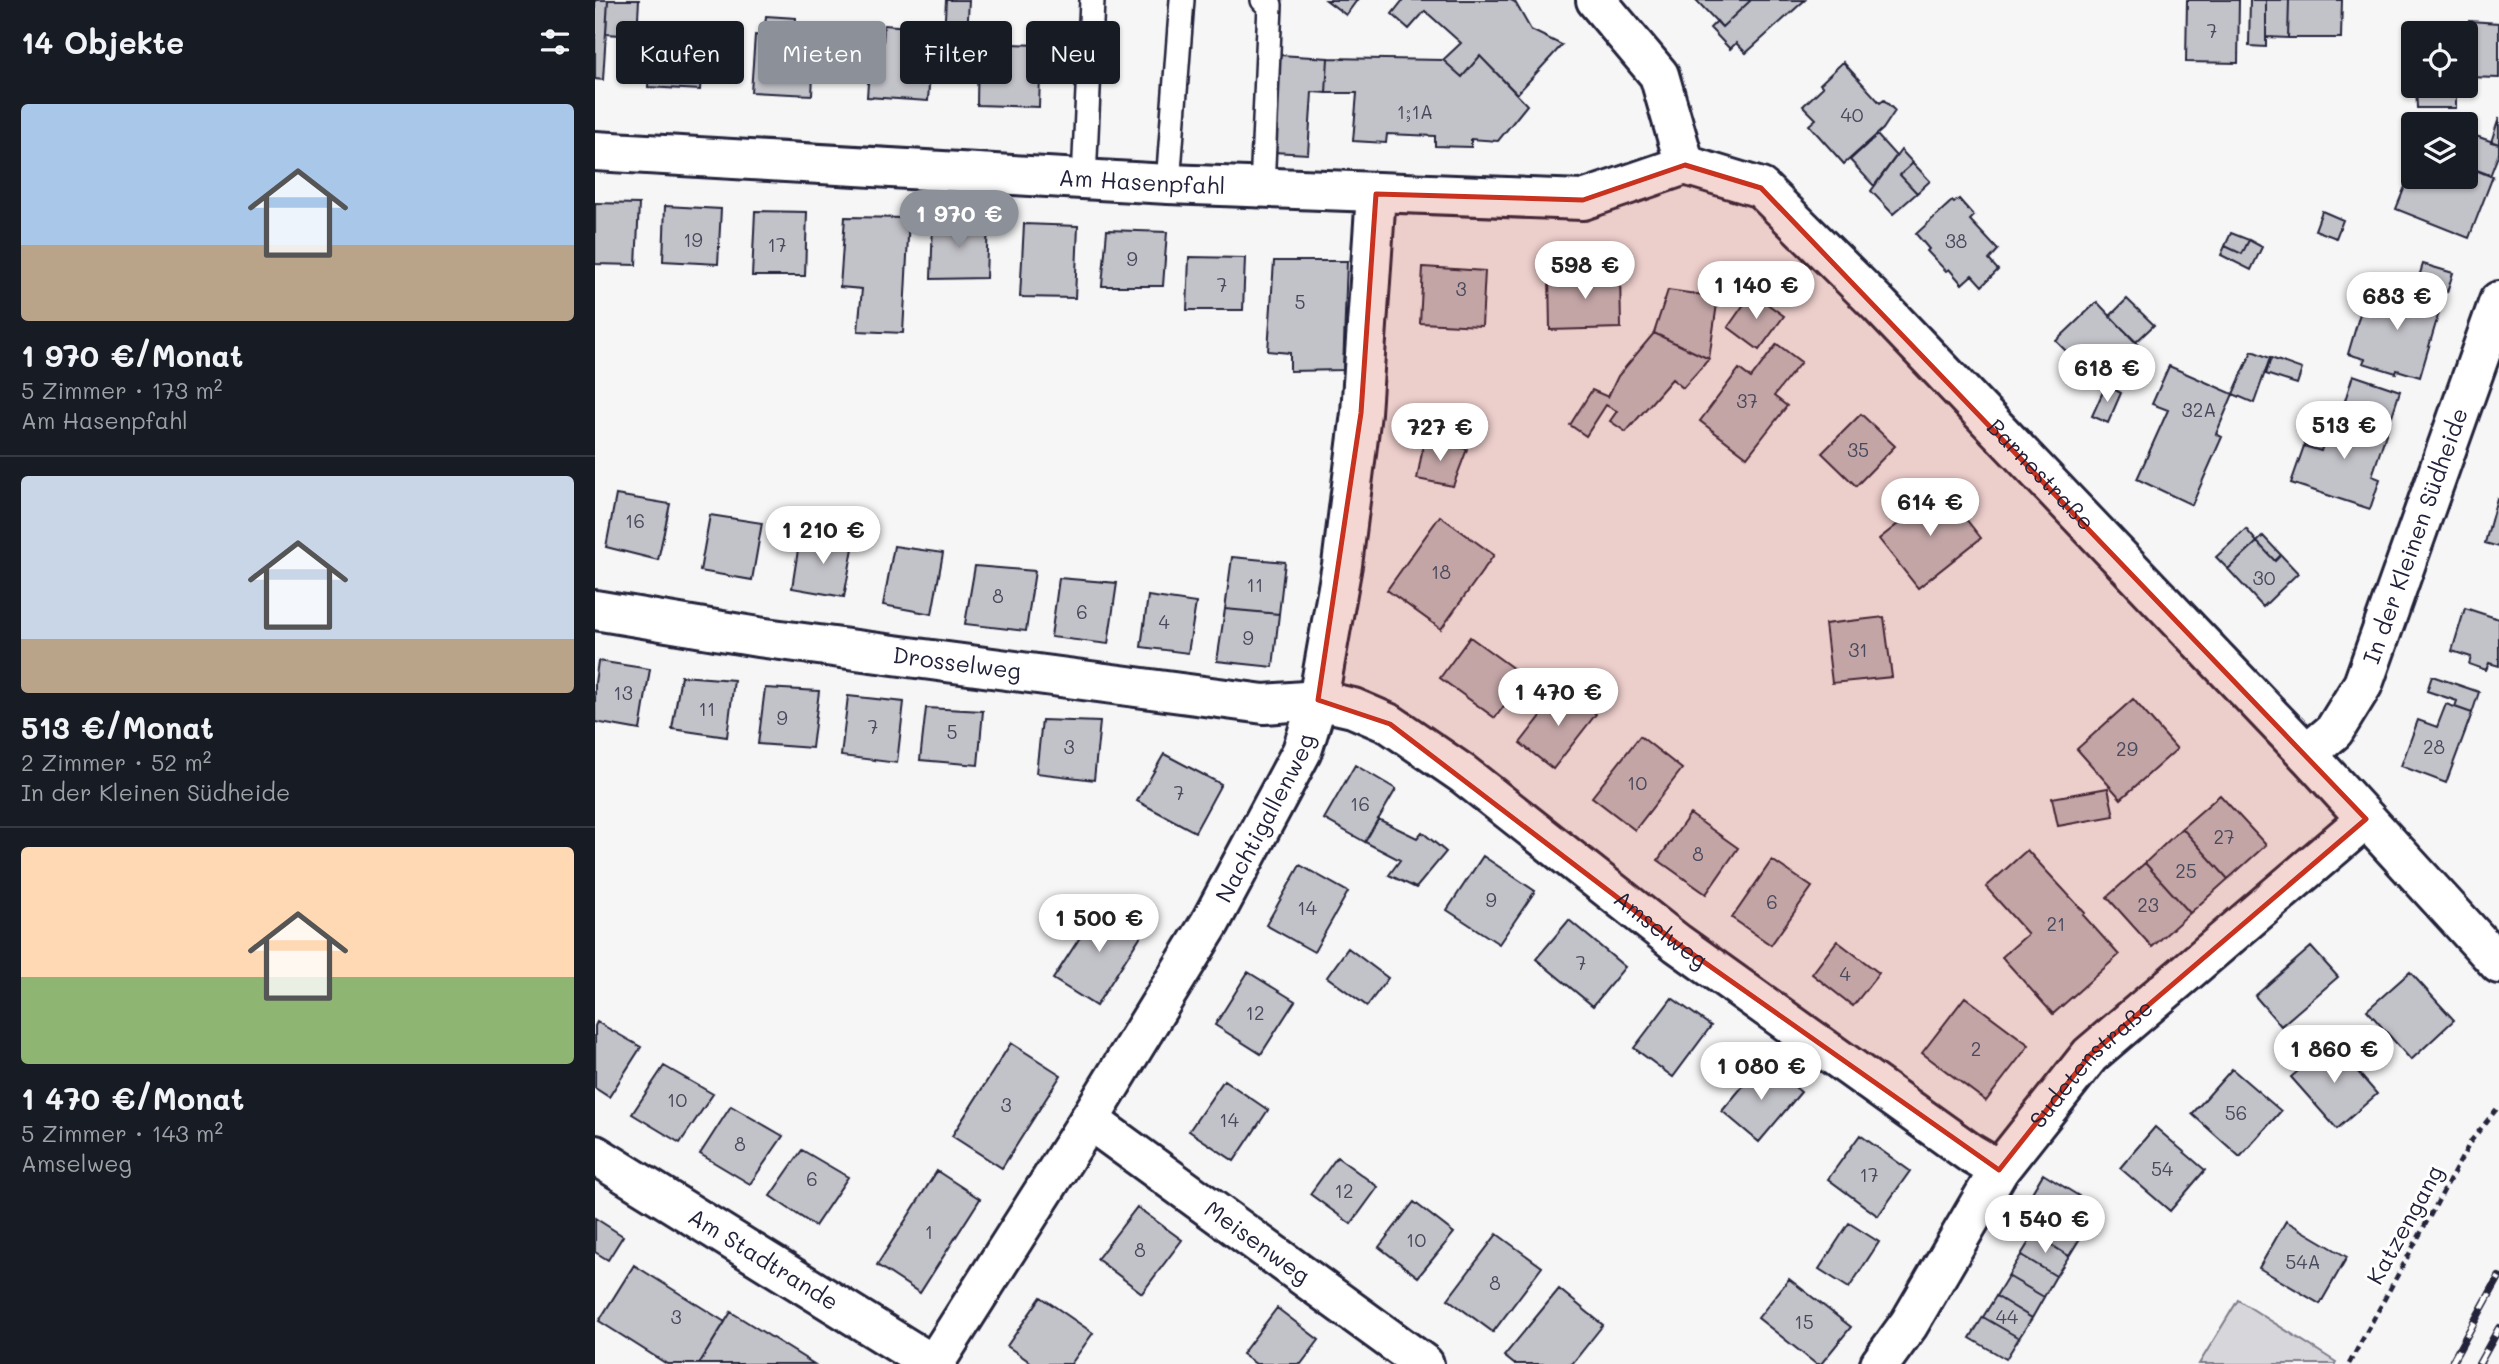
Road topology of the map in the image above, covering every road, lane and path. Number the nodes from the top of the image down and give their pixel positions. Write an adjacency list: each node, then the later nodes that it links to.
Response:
1 (1092, 0): 7 (lane)
2 (1182, 0): 8 (lane)
3 (1596, 0): 6 (street)
4 (1267, 2): 9 (lane)
5 (595, 151): 7 (street, Am Hasenpfahl)
6 (1685, 165): 10 (street, Am Hasenpfahl); 14 (street, Barnestraße)
7 (1084, 180): 8 (street, Am Hasenpfahl)
8 (1168, 184): 9 (street, Am Hasenpfahl)
9 (1262, 188): 10 (street, Am Hasenpfahl)
10 (1377, 194): 13 (street, Nachtigallenweg)
11 (2499, 301): 14 (street, In der Kleinen Südheide)
12 (595, 610): 13 (street, Drosselweg)
13 (1318, 700): 18 (street, Nachtigallenweg); 20 (street, Amselweg)
14 (2307, 754): 15 (street, Barnestraße)
15 (2366, 819): 16 (street, Barnestraße); 20 (street, Sudetenstraße)
16 (2499, 964)
17 (2499, 1106): 24 (path, Katzengang)
18 (1089, 1120): 21 (street, Nachtigallenweg); 22 (street, Meisenweg)
19 (595, 1155): 21 (street, Am Stadtrande)
20 (1999, 1170): 23 (street, Sudetenstraße)
21 (933, 1364)
22 (1424, 1364)
23 (1881, 1364)
24 (2349, 1364)

